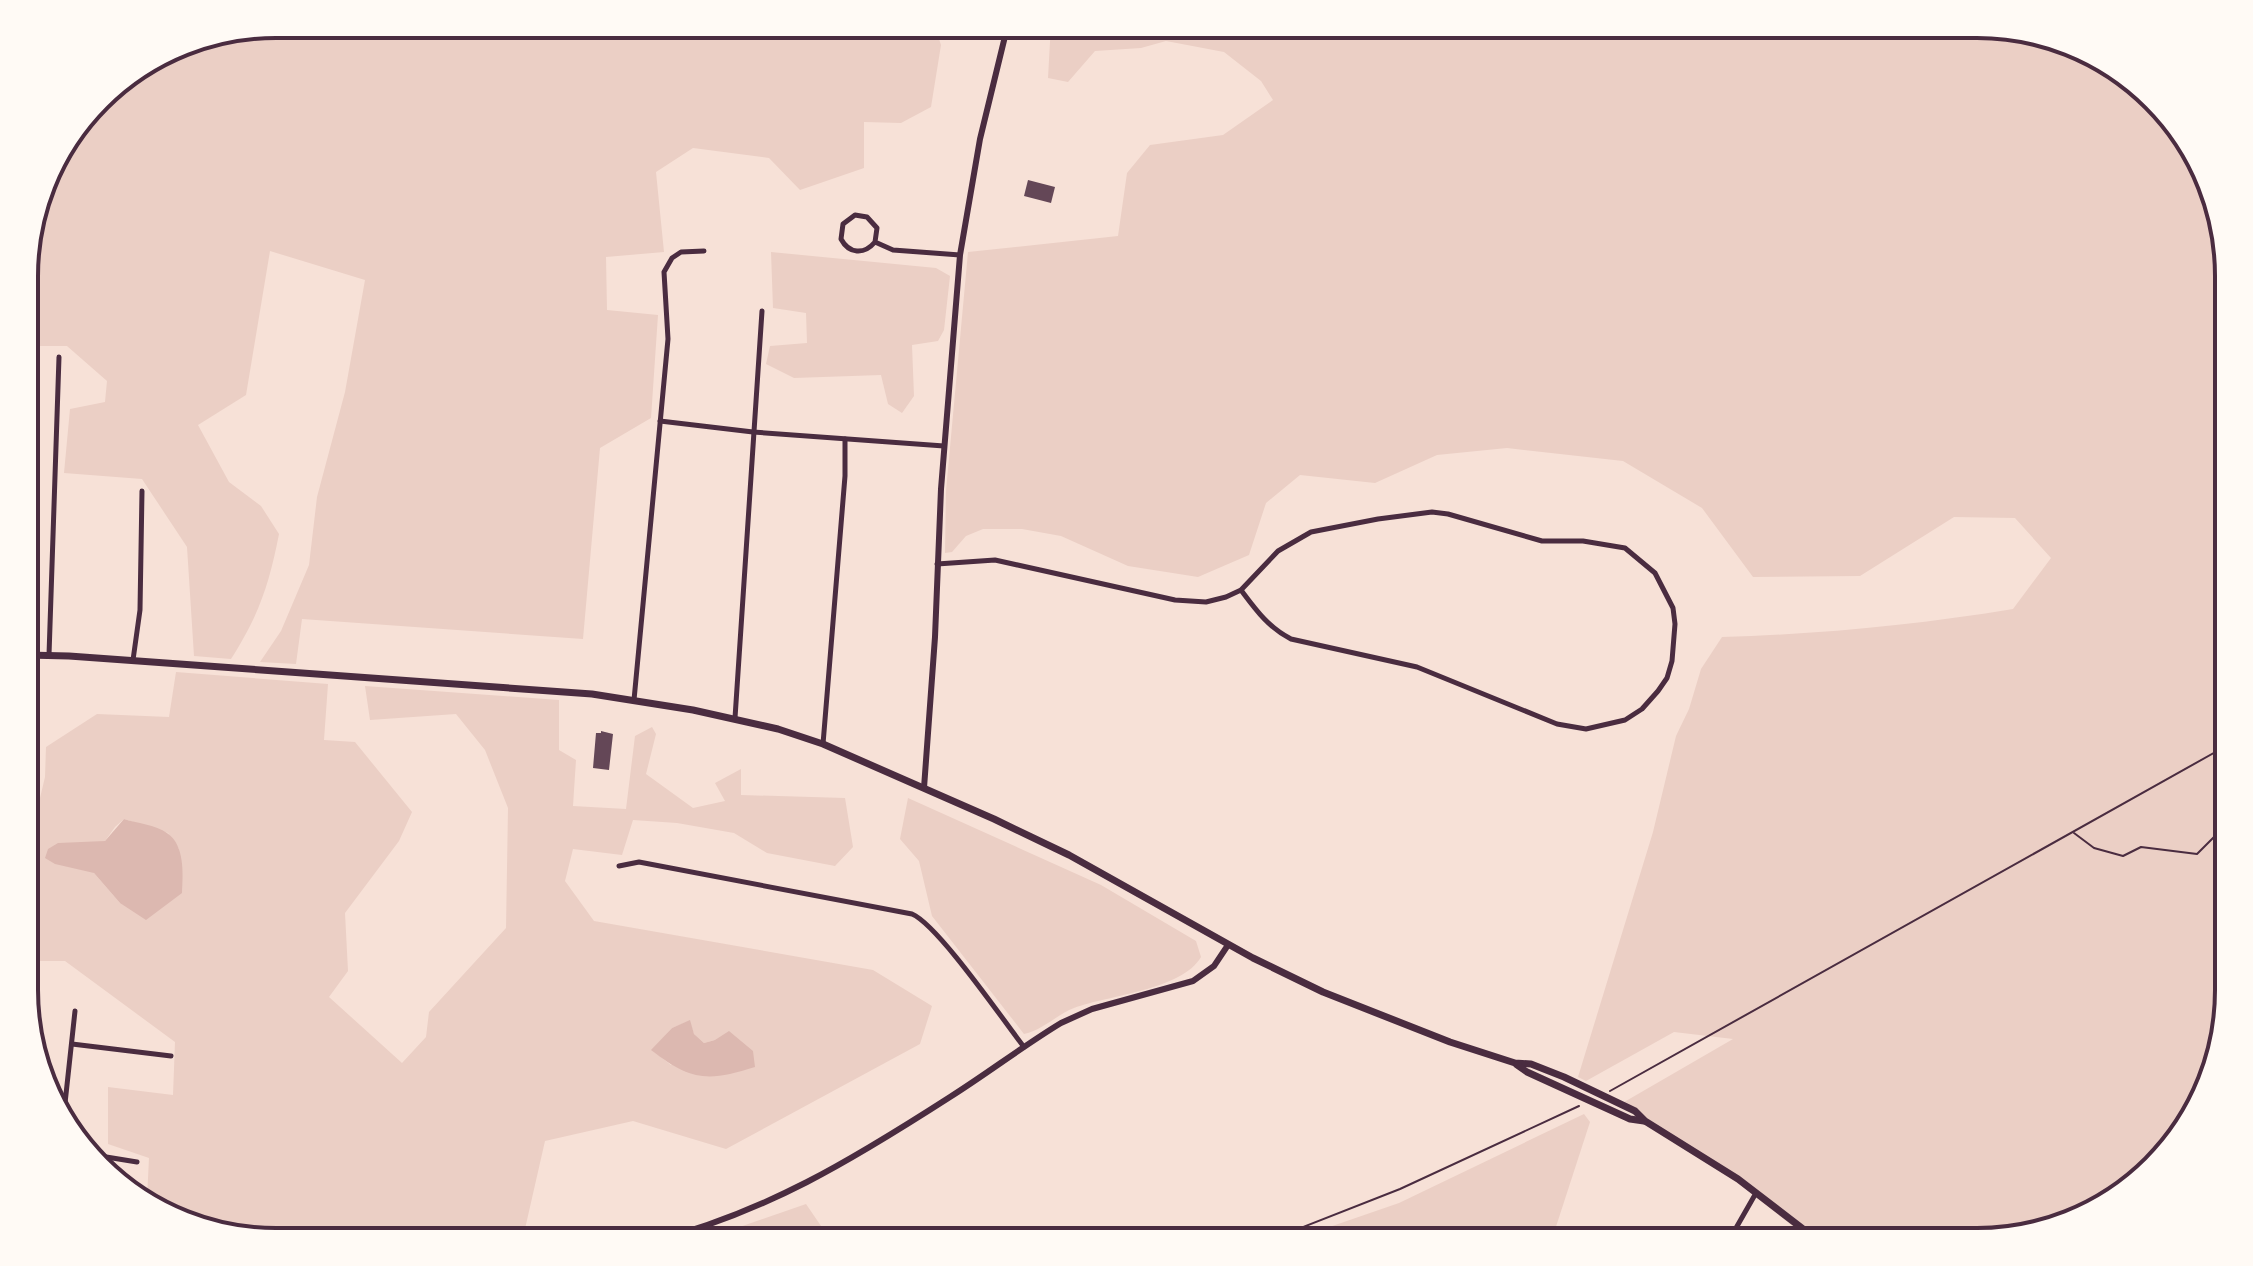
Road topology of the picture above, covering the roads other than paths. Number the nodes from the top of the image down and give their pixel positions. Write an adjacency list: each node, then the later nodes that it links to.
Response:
1 (1004, 39): 4 (street)
2 (875, 242): 2 (street); 4 (street)
3 (704, 251): 7 (street)
4 (960, 255): 10 (street)
5 (762, 311): 8 (street)
6 (59, 357): 15 (street)
7 (660, 421): 8 (street); 17 (street)
8 (753, 432): 9 (street); 18 (street)
9 (845, 439): 10 (street); 19 (street)
10 (944, 446): 12 (street)
11 (142, 491): 16 (street)
12 (937, 564): 13 (street); 20 (street)
13 (1241, 590): 13 (street)
14 (38, 655): 15 (main road)
15 (49, 655): 16 (main road)
16 (133, 660): 17 (main road)
17 (634, 700): 18 (main road)
18 (735, 718): 19 (main road)
19 (823, 744): 20 (main road)
20 (924, 788): 22 (main road)
21 (619, 866): 25 (street)
22 (1228, 945): 25 (street); 27 (main road)
23 (75, 1011): 24 (street)
24 (72, 1044): 26 (street); 28 (street)
25 (1024, 1047): 35 (street)
26 (171, 1056)
27 (1515, 1063): 29 (main road); 29 (main road)
28 (66, 1100)
29 (1645, 1121): 32 (main road)
30 (107, 1157): 31 (street)
31 (137, 1162)
32 (1757, 1192): 33 (street); 34 (main road)
33 (1737, 1227)
34 (1801, 1227)
35 (706, 1228)

